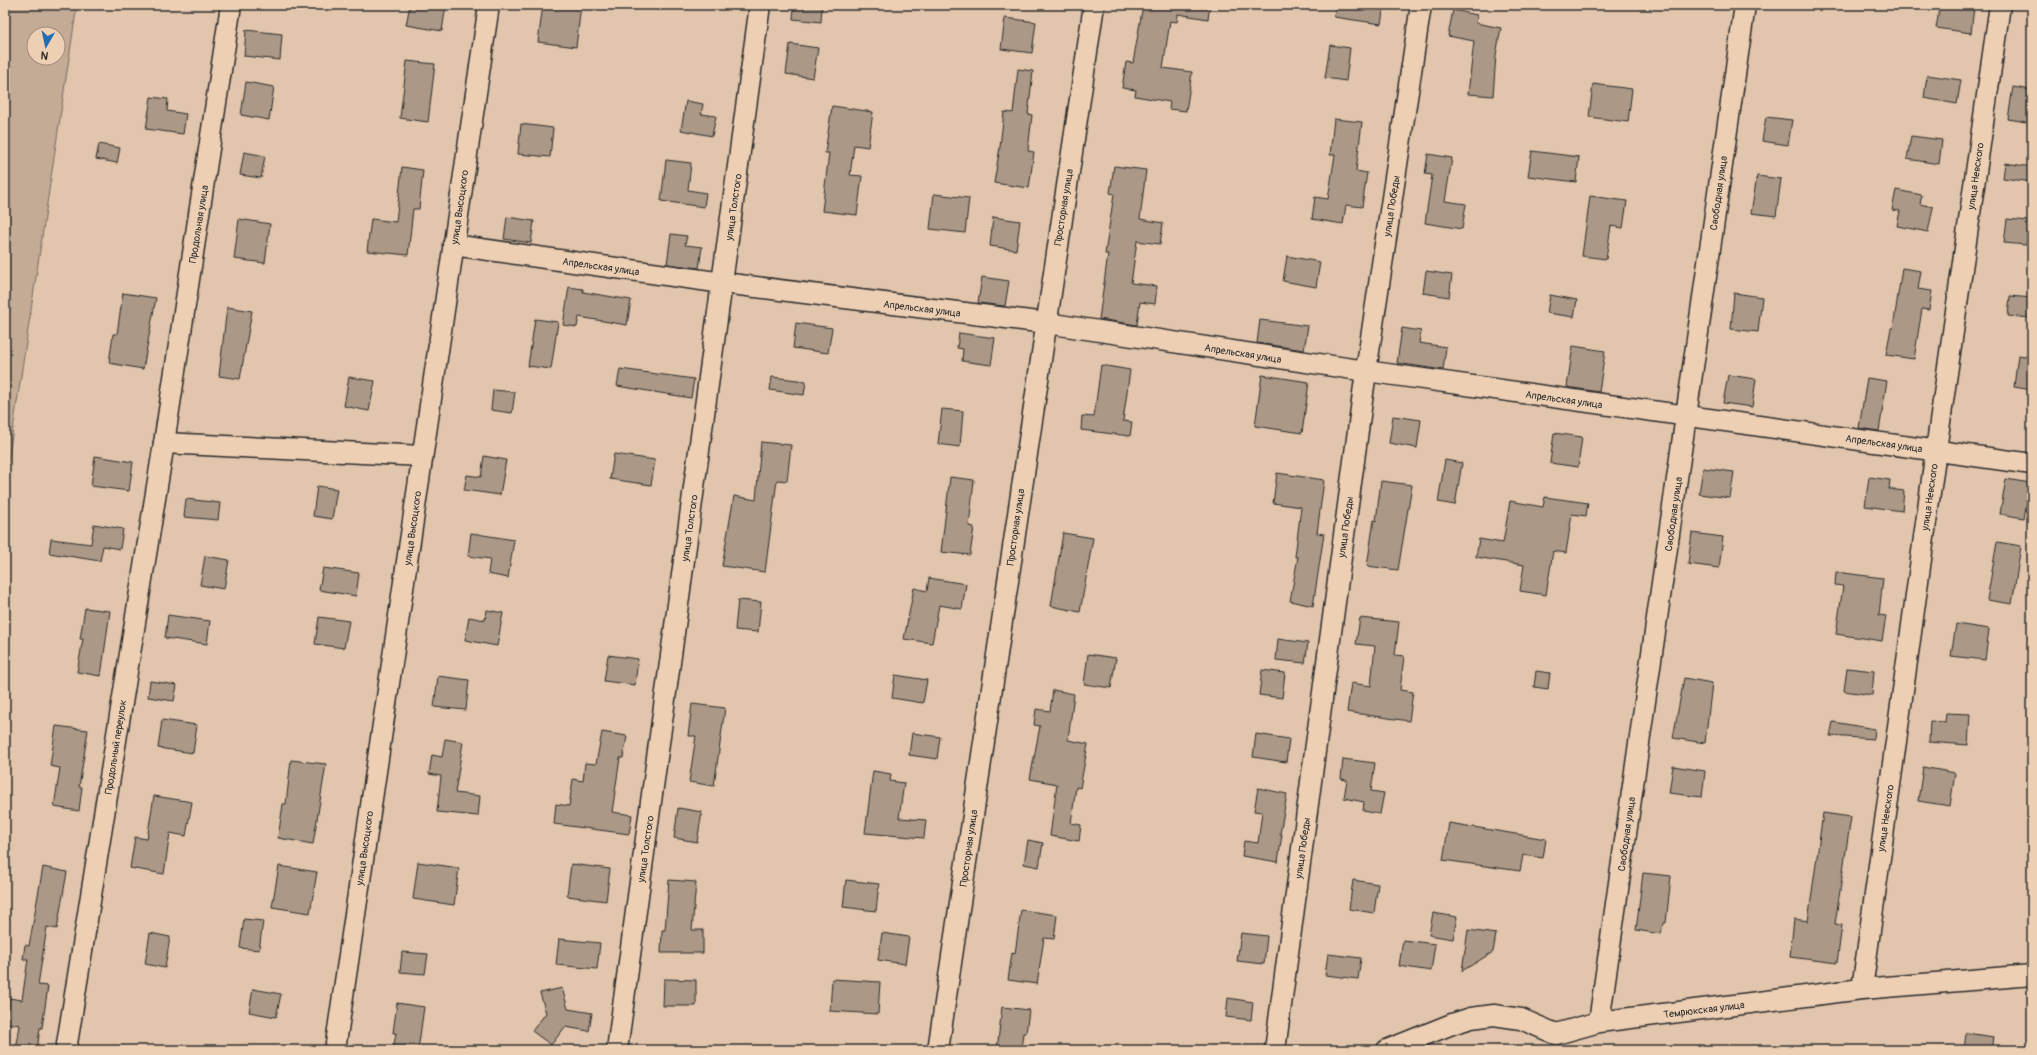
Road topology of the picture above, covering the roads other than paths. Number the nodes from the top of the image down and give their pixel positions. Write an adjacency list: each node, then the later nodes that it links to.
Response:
1 (231, 5): 13 (street, Продольная улица)
2 (489, 5): 8 (street, улица Высоцкого)
3 (760, 5): 9 (street, улица Толстого)
4 (1094, 5): 10 (street, Просторная улица)
5 (1421, 5): 11 (street, улица Победы)
6 (1745, 5): 12 (street, Свободная улица)
7 (2000, 5): 14 (street, улица Невского)
8 (453, 245): 9 (street, Апрельская улица); 15 (street, улица Высоцкого)
9 (723, 283): 10 (street, Апрельская улица); 23 (street, улица Толстого)
10 (1046, 323): 11 (street, Апрельская улица); 24 (street, Просторная улица)
11 (1366, 371): 12 (street, Апрельская улица); 25 (street, улица Победы)
12 (1687, 416): 14 (street, Апрельская улица); 19 (street, Свободная улица)
13 (164, 443): 15 (street); 21 (street, Продольный переулок)
14 (1936, 450): 16 (street, Апрельская улица); 18 (street, улица Невского)
15 (422, 456): 22 (street, улица Высоцкого)
16 (2032, 464)
17 (2032, 975): 18 (street, Темрюкская улица)
18 (1862, 989): 19 (street, Темрюкская улица)
19 (1599, 1022): 20 (street, Темрюкская улица)
20 (1555, 1042): 26 (street, Темрюкская улица)
21 (66, 1050)
22 (335, 1050)
23 (617, 1050)
24 (938, 1050)
25 (1275, 1050)
26 (1387, 1050)

